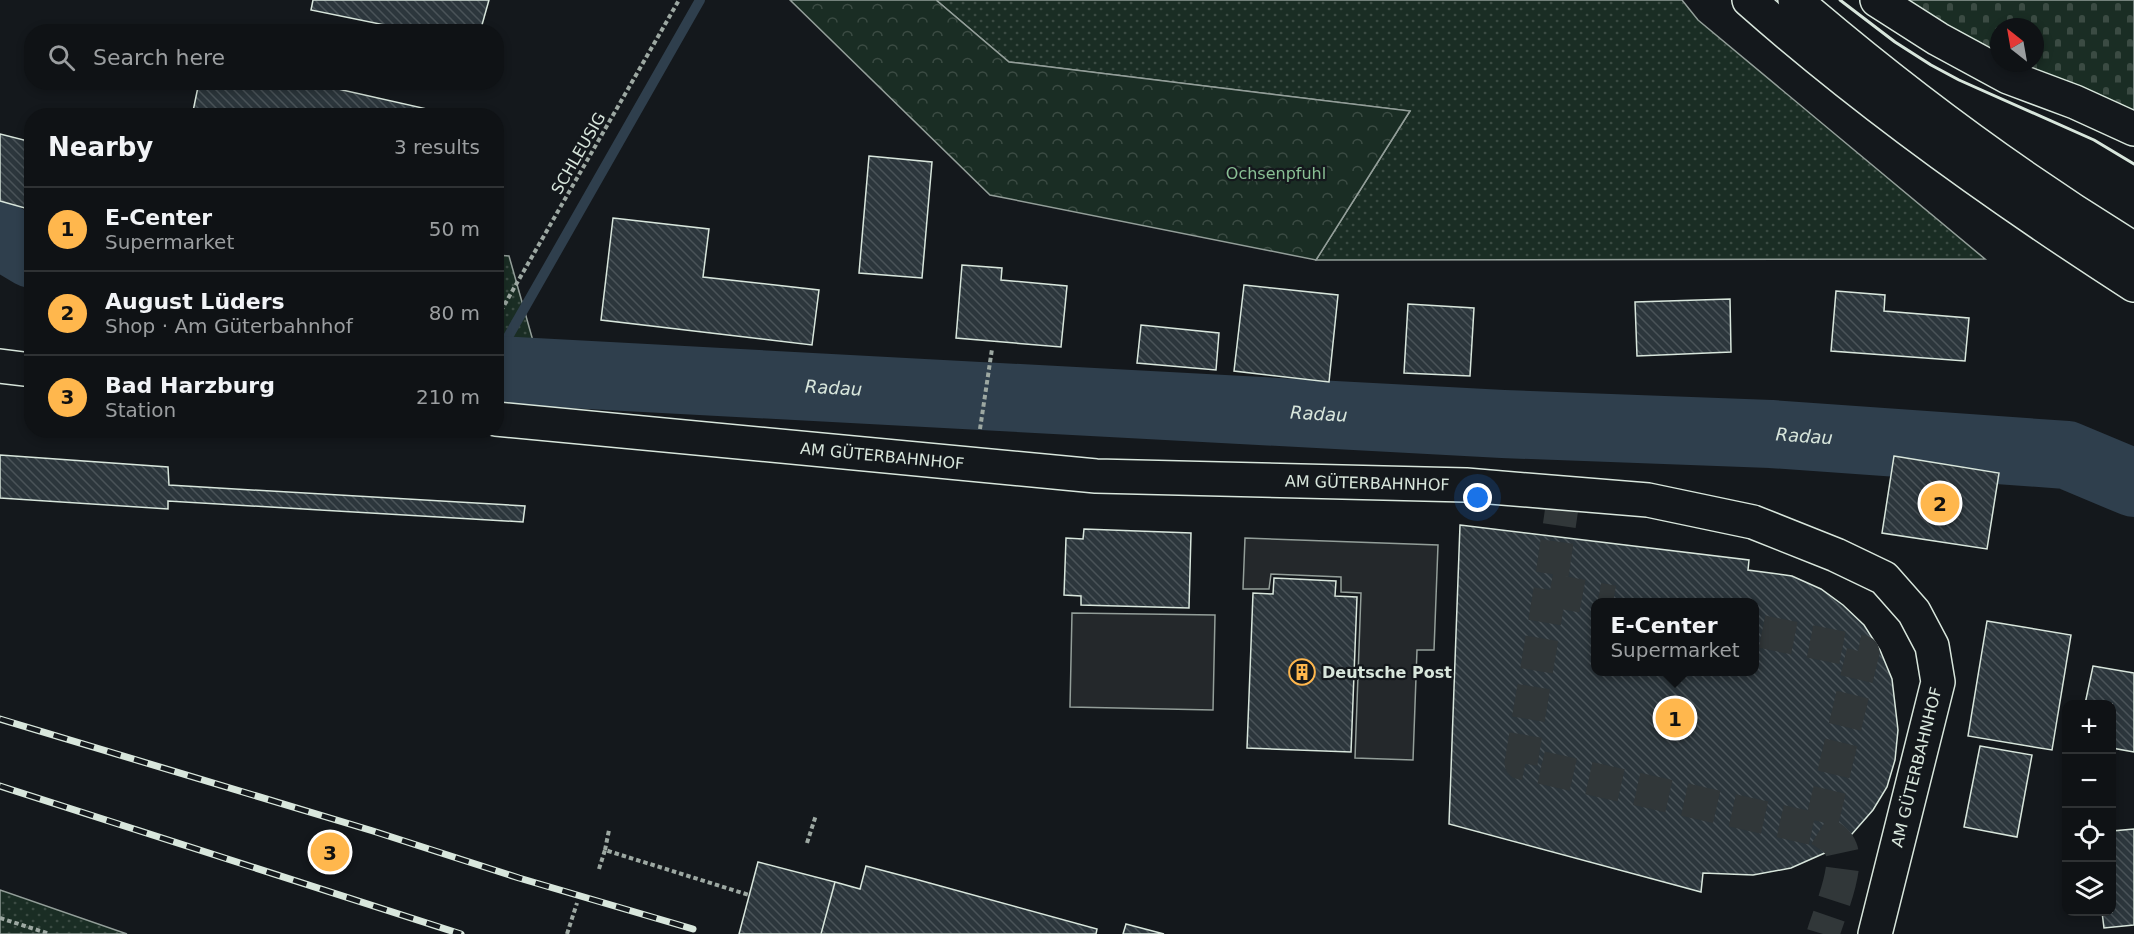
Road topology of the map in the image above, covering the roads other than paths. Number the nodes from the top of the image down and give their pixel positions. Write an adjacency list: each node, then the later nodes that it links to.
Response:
1 (1749, 0): 4 (main road)
2 (1795, 0): 4 (main road)
3 (1877, 0): 5 (main road)
4 (1928, 125): 6 (main road); 7 (main road)
5 (2134, 129)
6 (2134, 249)
7 (2134, 285)
8 (0, 366): 9 (main road)
9 (24, 369)
10 (504, 420): 11 (main road, AM GÜTERBAHNHOF)
11 (1875, 934)

